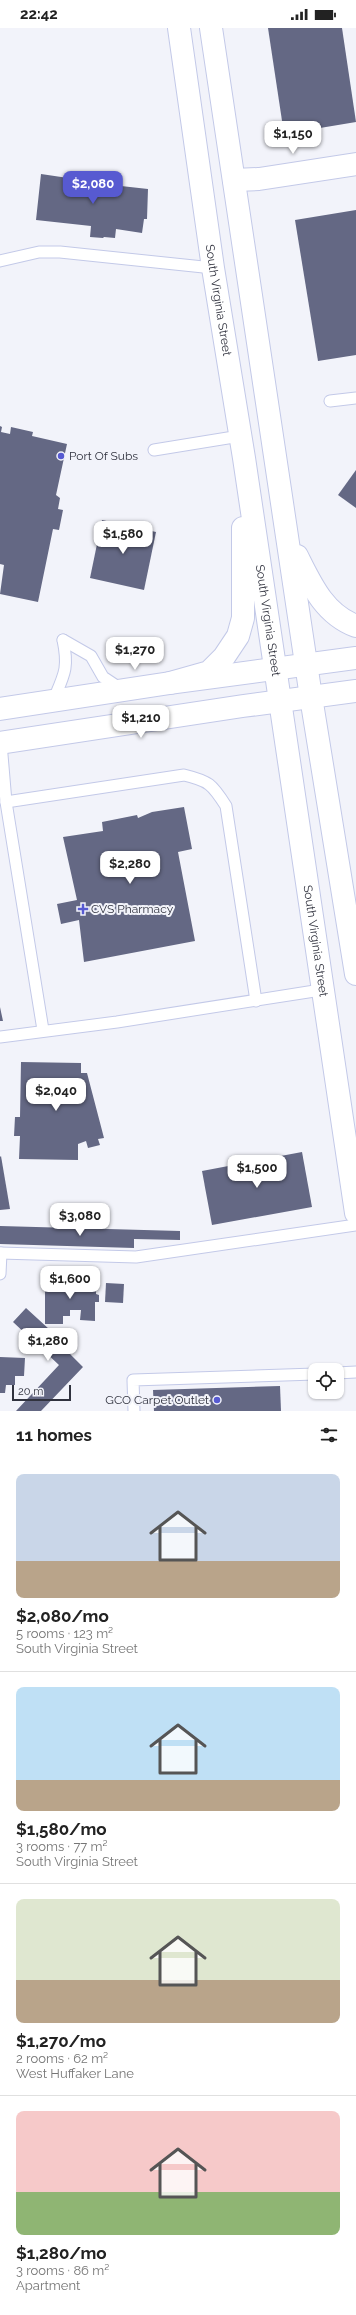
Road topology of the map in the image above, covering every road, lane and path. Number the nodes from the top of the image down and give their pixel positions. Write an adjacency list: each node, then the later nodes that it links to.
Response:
1 (179, 28): 6 (main road, South Virginia Street)
2 (211, 28): 4 (main road, South Virginia Street)
3 (356, 164): 4 (main road)
4 (234, 180): 12 (main road, South Virginia Street)
5 (0, 261): 6 (lane)
6 (213, 268): 9 (main road, South Virginia Street)
7 (356, 398): 8 (lane)
8 (330, 401)
9 (240, 436): 10 (lane); 11 (main road, South Virginia Street)
10 (154, 450)
11 (244, 458): 15 (main road, South Virginia Street); 16 (main road)
12 (289, 541): 13 (main road); 15 (main road, South Virginia Street)
13 (356, 626)
14 (356, 658): 15 (main road)
15 (292, 667): 16 (main road); 19 (main road, South Virginia Street); 19 (main road, South Virginia Street)
16 (170, 683): 17 (main road)
17 (123, 690): 20 (main road); 20 (lane)
18 (356, 692): 19 (main road)
19 (296, 699): 22 (main road); 24 (main road, South Virginia Street); 25 (main road, South Virginia Street)
20 (53, 701): 21 (main road)
21 (0, 709)
22 (0, 743): 23 (lane)
23 (6, 802): 26 (lane); 27 (lane)
24 (356, 974)
25 (321, 990): 26 (lane); 29 (main road, South Virginia Street)
26 (256, 1001): 27 (lane)
27 (43, 1030): 28 (lane)
28 (0, 1037)
29 (337, 1090): 30 (main road); 31 (main road, South Virginia Street)
30 (356, 1115)
31 (356, 1213)
32 (356, 1225): 33 (lane)
33 (0, 1253): 34 (lane)
34 (0, 1274)
35 (356, 1372): 36 (lane)
36 (344, 1373)
37 (308, 1374): 38 (lane)
38 (134, 1411)

